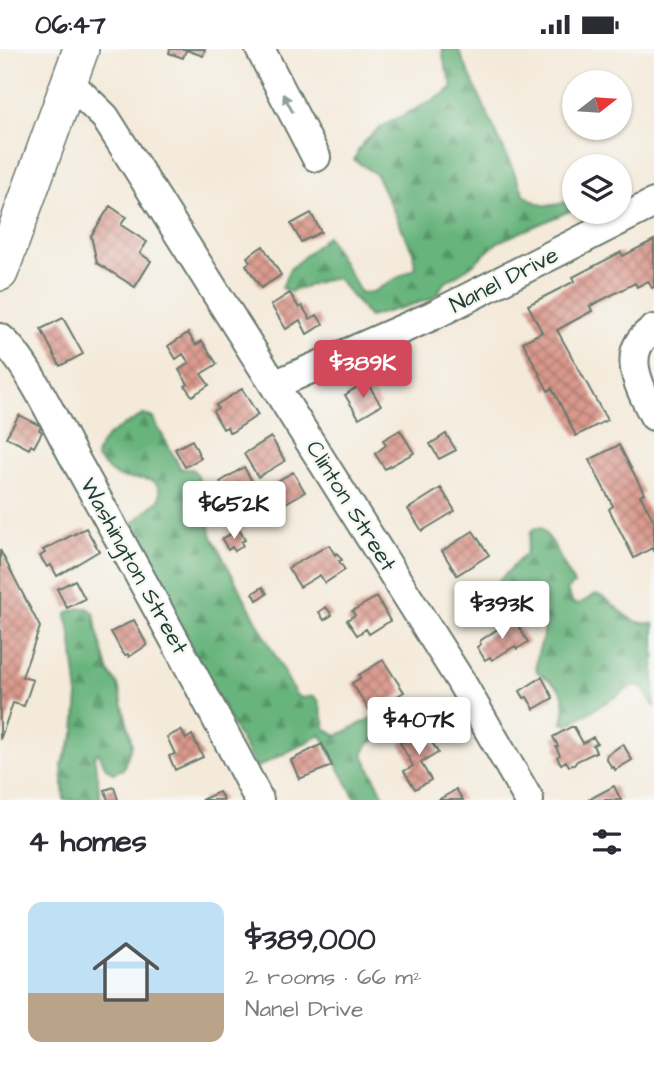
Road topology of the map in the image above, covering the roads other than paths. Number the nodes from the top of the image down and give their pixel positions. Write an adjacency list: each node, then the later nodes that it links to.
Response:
1 (80, 49): 3 (main road)
2 (260, 49): 4 (street, one-way to 2)
3 (69, 82): 6 (main road); 9 (street, Clinton Street)
4 (316, 157)
5 (654, 203): 9 (street, Nanel Drive)
6 (0, 273)
7 (654, 329): 10 (street)
8 (0, 338): 11 (street, Washington Street)
9 (274, 385): 12 (street, Clinton Street)
10 (654, 417)
11 (260, 800)
12 (528, 800)

